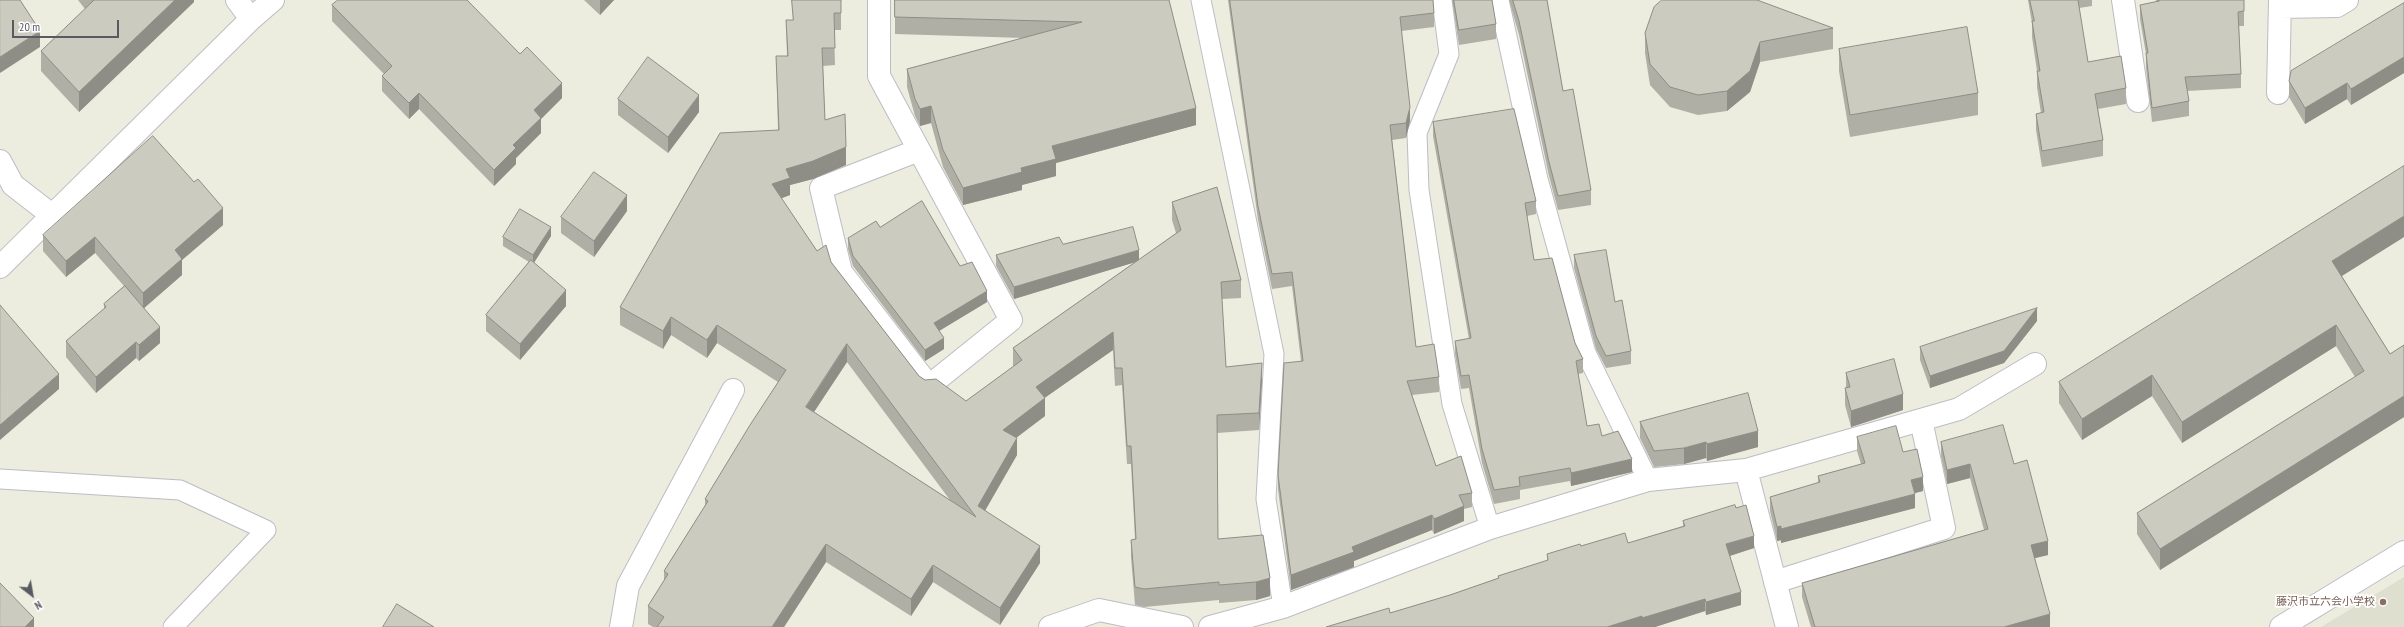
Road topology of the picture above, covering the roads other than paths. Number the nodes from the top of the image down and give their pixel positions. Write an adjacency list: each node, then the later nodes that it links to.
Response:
1 (237, 0): 10 (street)
2 (273, 0): 10 (street)
3 (879, 0): 13 (street)
4 (1200, 0): 26 (lane)
5 (1442, 0): 23 (lane)
6 (1499, 0): 22 (lane)
7 (2123, 0): 12 (street)
8 (2347, 0): 9 (street)
9 (2280, 4): 11 (street)
10 (250, 19): 15 (street)
11 (2278, 93)
12 (2138, 101)
13 (919, 150): 13 (street)
14 (0, 161): 15 (street)
15 (53, 216): 16 (street)
16 (0, 267)
17 (2035, 364): 19 (street)
18 (733, 390): 28 (street)
19 (1921, 420): 20 (street); 25 (street)
20 (1746, 470): 22 (street); 25 (street)
21 (0, 479): 27 (lane)
22 (1648, 480): 23 (street)
23 (1490, 528): 26 (street)
24 (2404, 552): 33 (street)
25 (1776, 582): 32 (street)
26 (1283, 607): 31 (street)
27 (173, 627)
28 (621, 627)
29 (1050, 627): 30 (street)
30 (1182, 627)
31 (1210, 627)
32 (1787, 627)
33 (2281, 627)

